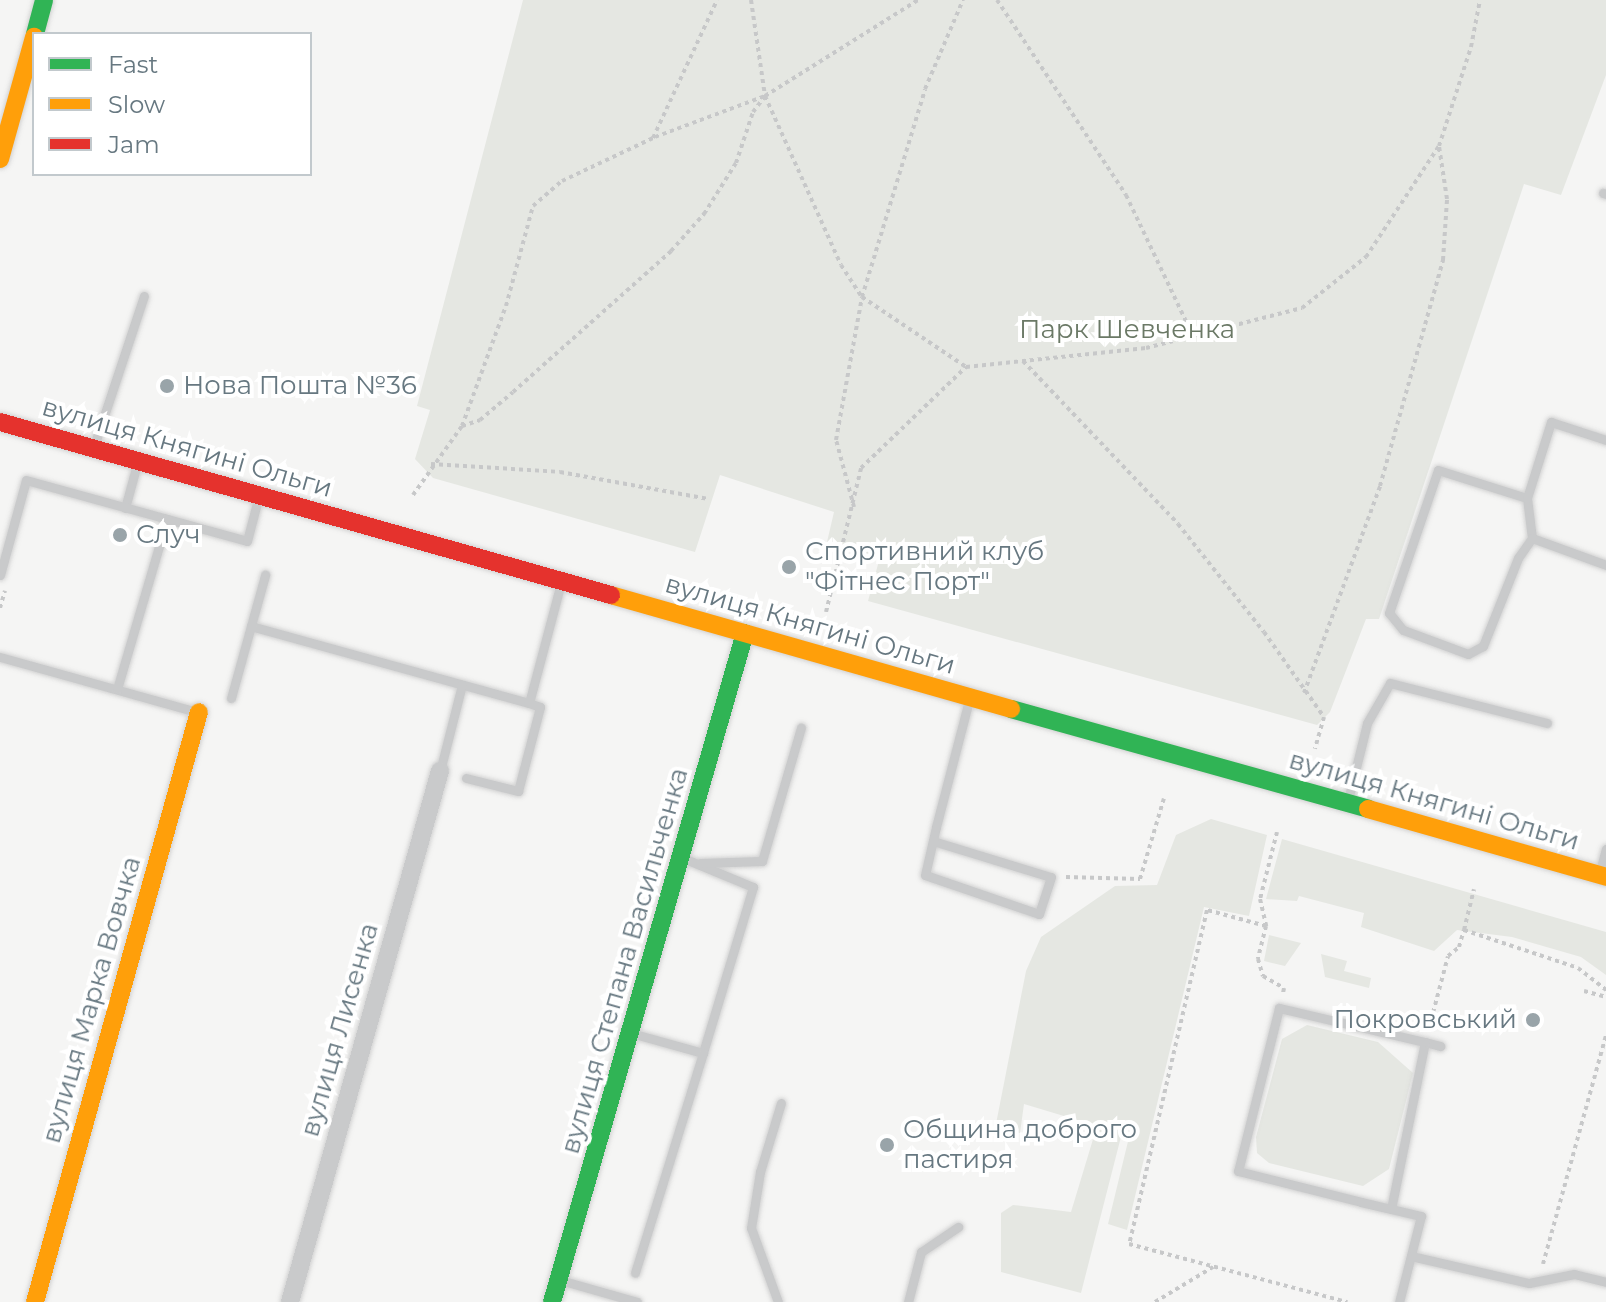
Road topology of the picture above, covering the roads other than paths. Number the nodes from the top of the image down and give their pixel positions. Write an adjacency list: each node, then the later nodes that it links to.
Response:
1 (44, 0): 2 (street)
2 (35, 32)
3 (32, 42): 4 (street)
4 (0, 159)
5 (144, 296): 8 (lane)
6 (0, 422): 8 (street, вулиця Княгині Ольги)
7 (1606, 440): 11 (lane)
8 (93, 450): 9 (street, вулиця Княгині Ольги)
9 (138, 462): 10 (street, вулиця Княгині Ольги); 12 (lane)
10 (259, 495): 13 (lane); 18 (street, вулиця Княгині Ольги)
11 (1527, 498): 14 (lane); 14 (lane)
12 (125, 508): 13 (lane); 16 (lane)
13 (167, 519): 23 (lane)
14 (1532, 538): 15 (lane)
15 (1606, 565)
16 (0, 575)
17 (265, 575): 19 (lane)
18 (561, 582): 20 (street, вулиця Княгині Ольги); 26 (lane)
19 (251, 626): 22 (lane); 25 (lane)
20 (745, 633): 24 (street, вулиця Княгині Ольги); 35 (street, вулиця Степана Васильченка)
21 (0, 657): 23 (lane)
22 (462, 685): 26 (lane); 30 (lane)
23 (117, 689): 27 (lane)
24 (970, 697): 32 (street, вулиця Княгині Ольги); 33 (lane)
25 (231, 698)
26 (529, 703): 31 (lane)
27 (199, 712): 48 (street, вулиця Марка Вовчка)
28 (1547, 723): 32 (lane)
29 (801, 728): 35 (lane)
30 (440, 771): 49 (street, вулиця Лисенка)
31 (466, 778)
32 (1347, 803): 36 (street, вулиця Княгині Ольги)
33 (933, 841): 33 (lane)
34 (1606, 849): 36 (lane)
35 (692, 860): 37 (street, вулиця Степана Васильченка); 40 (lane)
36 (1602, 876)
37 (631, 1033): 40 (lane); 46 (street, вулиця Степана Васильченка)
38 (1425, 1042): 39 (lane); 42 (lane); 42 (lane)
39 (1440, 1046)
40 (703, 1053): 45 (lane)
41 (781, 1103): 52 (lane)
42 (1391, 1209): 44 (lane)
43 (958, 1227): 53 (lane)
44 (1411, 1256): 47 (lane); 54 (lane)
45 (635, 1273)
46 (559, 1280): 50 (street, вулиця Степана Васильченка); 51 (lane)
47 (1606, 1282)
48 (35, 1302)
49 (290, 1302)
50 (552, 1302)
51 (637, 1302)
52 (778, 1302)
53 (908, 1302)
54 (1399, 1302)

